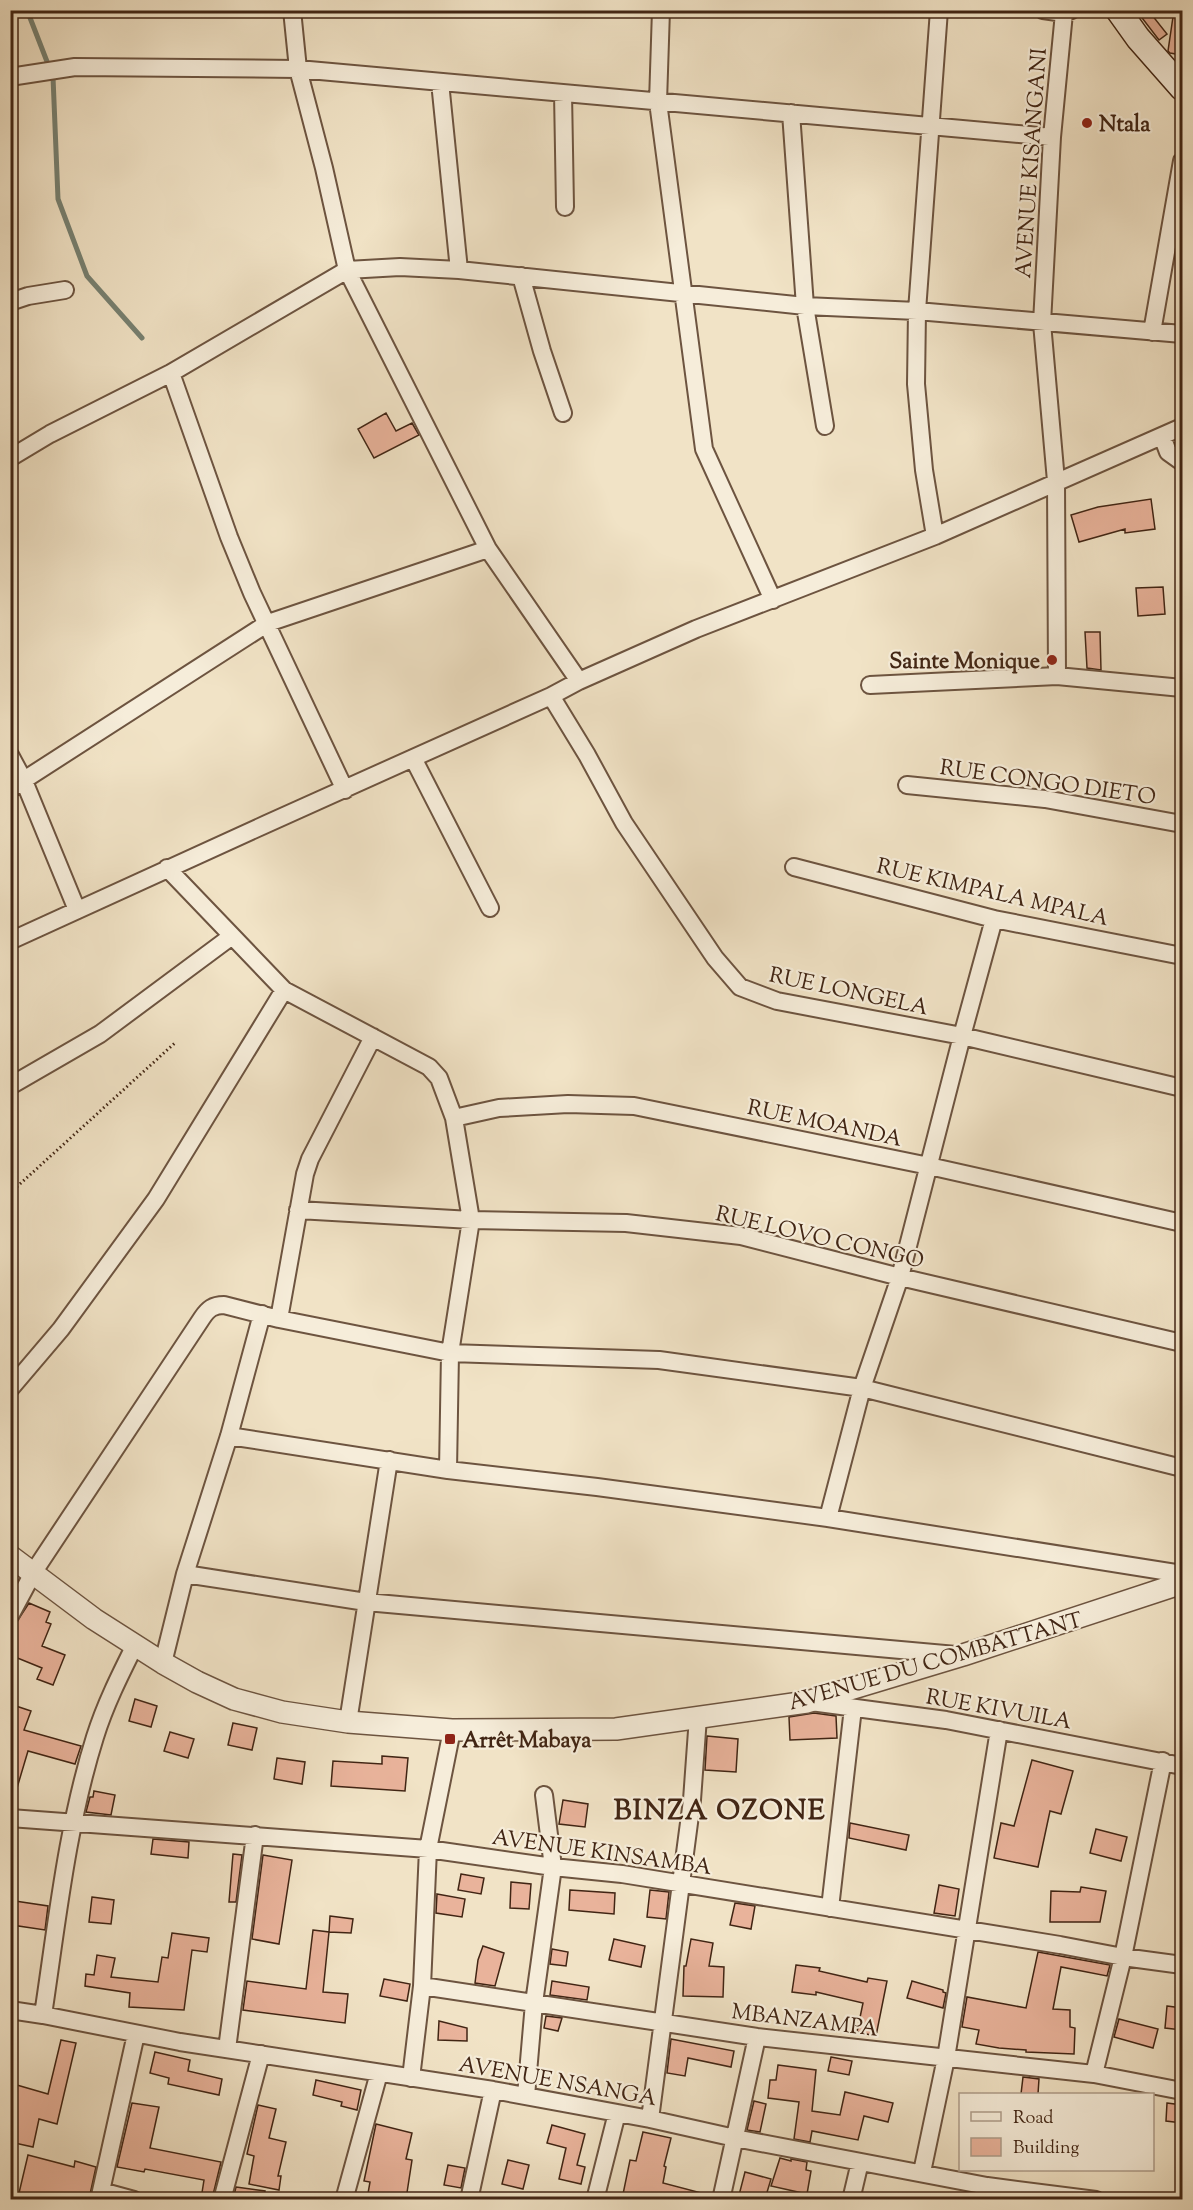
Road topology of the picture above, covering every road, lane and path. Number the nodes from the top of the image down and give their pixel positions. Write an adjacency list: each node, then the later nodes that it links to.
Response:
1 (292, 10): 7 (street)
2 (661, 10): 12 (street)
3 (939, 10): 14 (street)
4 (1043, 10): 6 (street)
5 (1118, 10): 10 (main road)
6 (1068, 12): 15 (street, AVENUE KISANGANI)
7 (298, 69): 8 (street); 9 (street); 18 (street)
8 (10, 77)
9 (440, 82): 11 (street); 19 (street)
10 (1182, 88)
11 (563, 93): 12 (street); 17 (street)
12 (658, 102): 13 (street); 22 (street)
13 (791, 113): 14 (street); 24 (street)
14 (930, 125): 15 (street); 25 (street)
15 (1052, 136): 26 (street, AVENUE KISANGANI)
16 (1182, 161): 27 (street)
17 (565, 207)
18 (347, 270): 19 (street); 29 (street); 38 (street)
19 (459, 270): 20 (street)
20 (520, 276): 22 (street); 30 (street)
21 (64, 290): 23 (street)
22 (685, 293): 24 (street); 39 (street)
23 (10, 302)
24 (805, 306): 25 (street); 31 (street)
25 (917, 311): 26 (street); 37 (street)
26 (1042, 323): 27 (street); 36 (street, AVENUE KISANGANI)
27 (1152, 332): 28 (street)
28 (1182, 334)
29 (167, 375): 34 (street); 40 (street)
30 (563, 413)
31 (825, 426)
32 (1182, 427): 33 (street)
33 (1162, 436): 35 (street); 36 (street)
34 (10, 458)
35 (1182, 462)
36 (1056, 481): 37 (street); 41 (street, AVENUE KISANGANI)
37 (934, 536): 39 (street)
38 (488, 549): 40 (street); 42 (street)
39 (773, 600): 42 (street)
40 (268, 623): 48 (street); 50 (street)
41 (1057, 676): 43 (street); 44 (street)
42 (579, 681): 45 (street)
43 (870, 685)
44 (1182, 688)
45 (551, 696): 47 (street); 61 (street, RUE LONGELA)
46 (10, 755): 48 (street)
47 (413, 758): 50 (street); 54 (street)
48 (17, 785): 55 (street)
49 (907, 785): 51 (street, RUE CONGO DIETO)
50 (345, 790): 53 (street)
51 (1182, 824)
52 (794, 867): 56 (street, RUE KIMPALA MPALA)
53 (167, 868): 55 (street); 57 (street)
54 (490, 908)
55 (77, 910): 58 (street)
56 (994, 919): 59 (street, RUE KIMPALA MPALA); 61 (street)
57 (232, 936): 60 (street); 64 (street)
58 (10, 941)
59 (1182, 956)
60 (284, 990): 62 (street); 78 (street)
61 (962, 1036): 65 (street, RUE LONGELA); 67 (street)
62 (373, 1037): 66 (street); 69 (street)
63 (176, 1042): 68 (path)
64 (10, 1086)
65 (1182, 1088)
66 (454, 1119): 67 (street, RUE MOANDA); 70 (street)
67 (929, 1166): 71 (street, RUE MOANDA); 72 (street)
68 (10, 1194)
69 (298, 1210): 70 (street, RUE LOVO CONGO); 74 (street)
70 (471, 1221): 72 (street, RUE LOVO CONGO); 76 (street)
71 (1182, 1223)
72 (900, 1277): 75 (street, RUE LOVO CONGO); 77 (street)
73 (262, 1314): 74 (street); 79 (street); 85 (street)
74 (279, 1318): 76 (street)
75 (1182, 1343)
76 (450, 1353): 77 (street); 82 (street)
77 (862, 1388): 81 (street); 83 (street)
78 (10, 1389)
79 (229, 1436): 80 (street); 86 (street)
80 (389, 1460): 82 (street); 89 (street)
81 (1182, 1468)
82 (448, 1470): 83 (street)
83 (828, 1518): 87 (street)
84 (10, 1556): 85 (street, AVENUE DU COMBATTANT)
85 (33, 1573): 90 (street); 91 (street, AVENUE DU COMBATTANT)
86 (185, 1574): 89 (street); 93 (street)
87 (1182, 1574)
88 (1182, 1583): 92 (street, AVENUE DU COMBATTANT)
89 (366, 1602): 92 (street); 97 (street)
90 (10, 1616)
91 (135, 1645): 93 (street, AVENUE DU COMBATTANT); 104 (street)
92 (963, 1655): 94 (street, AVENUE DU COMBATTANT)
93 (163, 1663): 97 (street, AVENUE DU COMBATTANT)
94 (807, 1702): 95 (street, RUE KIVUILA); 96 (street, AVENUE DU COMBATTANT)
95 (853, 1708): 99 (street, RUE KIVUILA); 109 (street)
96 (698, 1718): 98 (street, AVENUE DU COMBATTANT); 108 (street)
97 (348, 1722): 98 (street, AVENUE DU COMBATTANT)
98 (452, 1730): 106 (street)
99 (999, 1730): 100 (street, RUE KIVUILA); 110 (street)
100 (1163, 1761): 101 (street, RUE KIVUILA); 111 (street)
101 (1182, 1766)
102 (544, 1795): 107 (street)
103 (10, 1818): 104 (street, AVENUE KINSAMBA)
104 (73, 1822): 105 (street, AVENUE KINSAMBA); 116 (street)
105 (255, 1835): 106 (street, AVENUE KINSAMBA); 120 (street)
106 (428, 1849): 107 (street, AVENUE KINSAMBA); 113 (street)
107 (553, 1867): 108 (street, AVENUE KINSAMBA); 114 (street)
108 (680, 1884): 109 (street, AVENUE KINSAMBA); 117 (street)
109 (830, 1908): 110 (street, AVENUE KINSAMBA)
110 (968, 1930): 111 (street, AVENUE KINSAMBA); 122 (street)
111 (1123, 1958): 112 (street, AVENUE KINSAMBA); 124 (street)
112 (1182, 1965)
113 (422, 1986): 114 (street, MBANZAMPA); 125 (street)
114 (534, 2003): 117 (street, MBANZAMPA); 128 (street)
115 (10, 2010): 116 (street, AVENUE NSANGA)
116 (43, 2014): 118 (street, AVENUE NSANGA)
117 (662, 2022): 119 (street, MBANZAMPA); 130 (street)
118 (136, 2034): 120 (street, AVENUE NSANGA); 135 (street)
119 (757, 2037): 122 (street, MBANZAMPA); 131 (street)
120 (227, 2049): 121 (street, AVENUE NSANGA)
121 (261, 2054): 123 (street, AVENUE NSANGA); 137 (street)
122 (946, 2058): 124 (street, MBANZAMPA); 133 (street)
123 (379, 2073): 125 (street, AVENUE NSANGA); 138 (street)
124 (1094, 2074): 127 (street, MBANZAMPA)
125 (411, 2078): 126 (street, AVENUE NSANGA)
126 (493, 2090): 128 (street, AVENUE NSANGA); 139 (street)
127 (1182, 2091)
128 (526, 2096): 129 (street, AVENUE NSANGA)
129 (617, 2113): 130 (street, AVENUE NSANGA); 140 (street)
130 (650, 2119): 131 (street, AVENUE NSANGA)
131 (735, 2138): 132 (street, AVENUE NSANGA); 141 (street)
132 (860, 2162): 133 (street, AVENUE NSANGA); 142 (street)
133 (922, 2172): 134 (street, AVENUE NSANGA)
134 (984, 2193): 143 (street, AVENUE NSANGA)
135 (100, 2195): 136 (street)
136 (134, 2199)
137 (222, 2199)
138 (344, 2199)
139 (469, 2199)
140 (595, 2199)
141 (721, 2199)
142 (851, 2199)
143 (1096, 2199)

